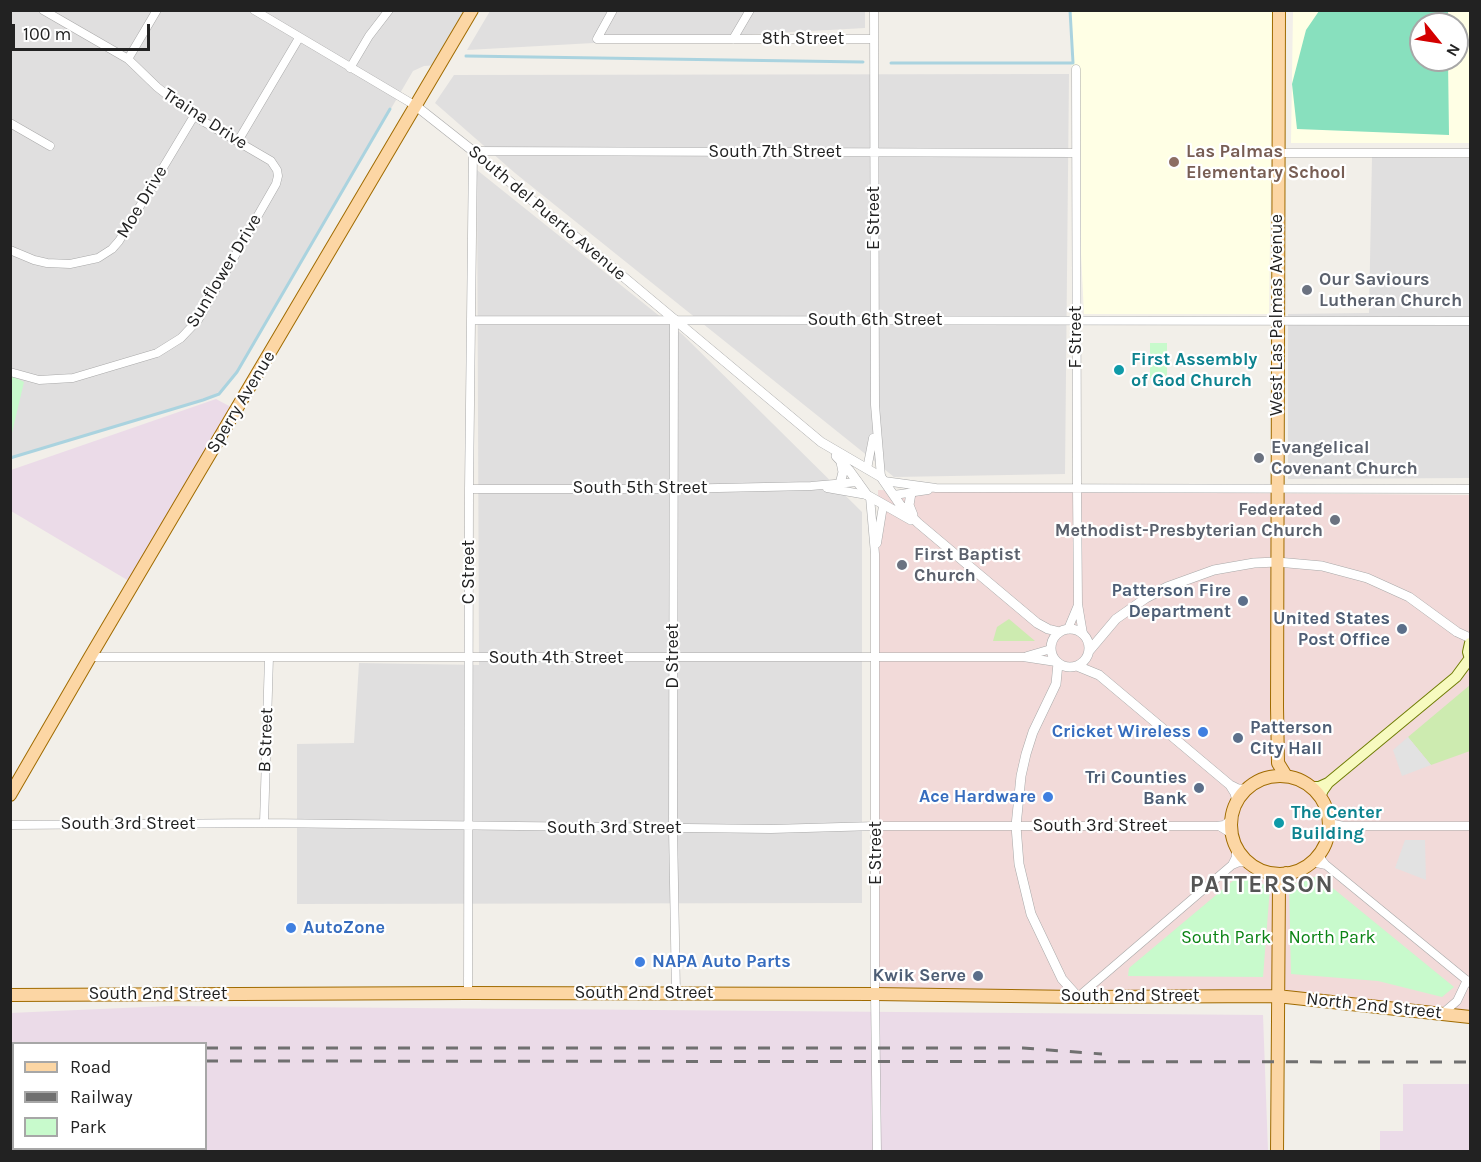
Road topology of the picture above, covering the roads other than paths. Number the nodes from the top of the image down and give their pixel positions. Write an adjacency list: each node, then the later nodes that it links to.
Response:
1 (43, 10): 13 (street, Traina Drive)
2 (157, 10): 13 (street)
3 (254, 10): 10 (street, South del Puerto Avenue)
4 (389, 10): 14 (street)
5 (472, 10): 16 (main road, Sperry Avenue)
6 (613, 10): 11 (street, 8th Street)
7 (750, 10): 11 (street)
8 (874, 10): 12 (street, E Street)
9 (1279, 10): 24 (main road, West Las Palmas Avenue)
10 (299, 38): 14 (street, South del Puerto Avenue); 19 (street)
11 (733, 39): 12 (street, 8th Street)
12 (874, 39): 22 (street, E Street)
13 (128, 59): 17 (street, Traina Drive)
14 (350, 68): 16 (street, South del Puerto Avenue)
15 (1076, 69): 23 (street, F Street)
16 (416, 106): 21 (street, South del Puerto Avenue); 66 (main road, Sperry Avenue)
17 (194, 116): 19 (street, Traina Drive); 27 (street, Moe Drive)
18 (10, 123): 20 (street)
19 (238, 141): 26 (street, Traina Drive)
20 (50, 146)
21 (473, 152): 22 (street, South 7th Street); 28 (street, South del Puerto Avenue); 29 (street, C Street)
22 (874, 152): 23 (street, South 7th Street); 30 (street, E Street)
23 (1076, 153): 31 (street, F Street)
24 (1278, 153): 25 (street); 32 (main road, West Las Palmas Avenue)
25 (1470, 153)
26 (277, 170): 34 (street, Sunflower Drive)
27 (10, 250)
28 (674, 319): 29 (street, South 6th Street); 30 (street, South 6th Street); 36 (street, South del Puerto Avenue); 46 (street, D Street)
29 (472, 320): 45 (street, C Street)
30 (875, 320): 31 (street, South 6th Street); 35 (street, E Street)
31 (1077, 320): 32 (street, South 6th Street); 44 (street, F Street)
32 (1277, 321): 33 (street, South 6th Street); 47 (main road, West Las Palmas Avenue)
33 (1470, 321)
34 (10, 372)
35 (875, 425): 38 (street, E Street); 39 (street, E Street)
36 (822, 442): 37 (street, South del Puerto Avenue); 38 (street, South del Puerto Avenue)
37 (838, 458): 40 (street, South del Puerto Avenue); 41 (street)
38 (867, 469): 39 (street, South del Puerto Avenue); 40 (street)
39 (882, 479): 43 (street); 51 (street, South del Puerto Avenue)
40 (857, 481): 41 (street, South 5th Street); 50 (street, South del Puerto Avenue)
41 (840, 484): 42 (street, South 5th Street)
42 (811, 486): 46 (street, South 5th Street); 50 (street, South 5th Street)
43 (936, 488): 44 (street); 49 (street)
44 (1077, 488): 47 (street); 57 (street, F Street)
45 (469, 489): 46 (street, South 5th Street); 69 (street, C Street)
46 (672, 489): 70 (street, D Street)
47 (1277, 489): 48 (street); 56 (main road, West Las Palmas Avenue)
48 (1470, 489)
49 (911, 493): 51 (street); 53 (street)
50 (868, 496): 52 (street, South del Puerto Avenue); 55 (street, E Street)
51 (894, 496): 52 (street); 53 (street, South del Puerto Avenue)
52 (884, 506): 54 (street, South del Puerto Avenue); 55 (street, E Street)
53 (918, 523): 54 (street, South del Puerto Avenue)
54 (925, 530): 58 (street, South del Puerto Avenue)
55 (875, 554): 71 (street, E Street)
56 (1277, 562): 59 (street); 60 (street); 78 (main road, West Las Palmas Avenue)
57 (1078, 604): 61 (street, F Street); 62 (street, F Street)
58 (1037, 623): 61 (street, South del Puerto Avenue); 63 (street, South del Puerto Avenue)
59 (1110, 625): 62 (street); 65 (street)
60 (1452, 629): 64 (street); 64 (street)
61 (1064, 630): 62 (street); 63 (street)
62 (1083, 634): 65 (street)
63 (1051, 646): 68 (street, South 4th Street); 72 (street)
64 (1470, 650): 76 (main road)
65 (1088, 653): 73 (street); 75 (street)
66 (90, 657): 67 (street, South 4th Street); 85 (main road, Sperry Avenue)
67 (269, 657): 69 (street, South 4th Street); 89 (street, B Street)
68 (1023, 657): 71 (street, South 4th Street); 72 (street, South 4th Street)
69 (469, 658): 70 (street, South 4th Street); 96 (street, C Street)
70 (673, 658): 71 (street, South 4th Street); 97 (street, D Street)
71 (875, 658): 92 (street, E Street)
72 (1057, 663): 73 (street); 77 (street)
73 (1075, 667): 75 (street); 77 (street)
74 (1470, 669): 76 (main road)
75 (1100, 675): 82 (street)
76 (1456, 677): 81 (main road)
77 (1052, 691): 93 (street)
78 (1278, 763): 79 (main road); 80 (main road)
79 (1286, 776): 80 (main road); 83 (main road)
80 (1270, 777): 84 (main road)
81 (1328, 783): 83 (main road); 86 (main road)
82 (1230, 785): 84 (street); 87 (street)
83 (1311, 787): 86 (main road)
84 (1247, 789): 87 (main road)
85 (10, 795)
86 (1320, 797): 91 (main road)
87 (1237, 802): 88 (main road)
88 (1232, 819): 94 (street, South 3rd Street); 98 (main road)
89 (264, 823): 90 (street, South 3rd Street); 96 (street, South 3rd Street)
90 (10, 825)
91 (1328, 825): 95 (street); 100 (main road)
92 (876, 826): 93 (street, South 3rd Street); 97 (street, South 3rd Street); 111 (street, E Street)
93 (1016, 826): 94 (street, South 3rd Street); 114 (street)
94 (1217, 826): 98 (street, South 3rd Street)
95 (1470, 826)
96 (469, 827): 97 (street, South 3rd Street); 109 (street, C Street)
97 (673, 828): 110 (street, D Street)
98 (1232, 834): 99 (main road)
99 (1236, 847): 102 (main road); 103 (street)
100 (1321, 851): 101 (main road); 104 (street)
101 (1312, 862): 104 (street); 106 (main road)
102 (1249, 863): 103 (street); 105 (main road)
103 (1232, 865): 114 (street)
104 (1326, 865): 108 (street)
105 (1270, 873): 106 (main road); 107 (main road)
106 (1286, 873): 107 (main road)
107 (1279, 885): 113 (main road)
108 (1469, 981): 115 (street)
109 (468, 993): 110 (main road, South 2nd Street); 112 (main road, South 2nd Street)
110 (676, 993): 111 (main road, South 2nd Street)
111 (874, 994): 114 (main road, South 2nd Street); 117 (street, E Street)
112 (10, 995)
113 (1277, 996): 114 (main road, South 2nd Street); 115 (main road, North 2nd Street); 118 (main road)
114 (1078, 997)
115 (1443, 1013): 116 (main road, North 2nd Street)
116 (1470, 1017)
117 (877, 1152)
118 (1278, 1152)

